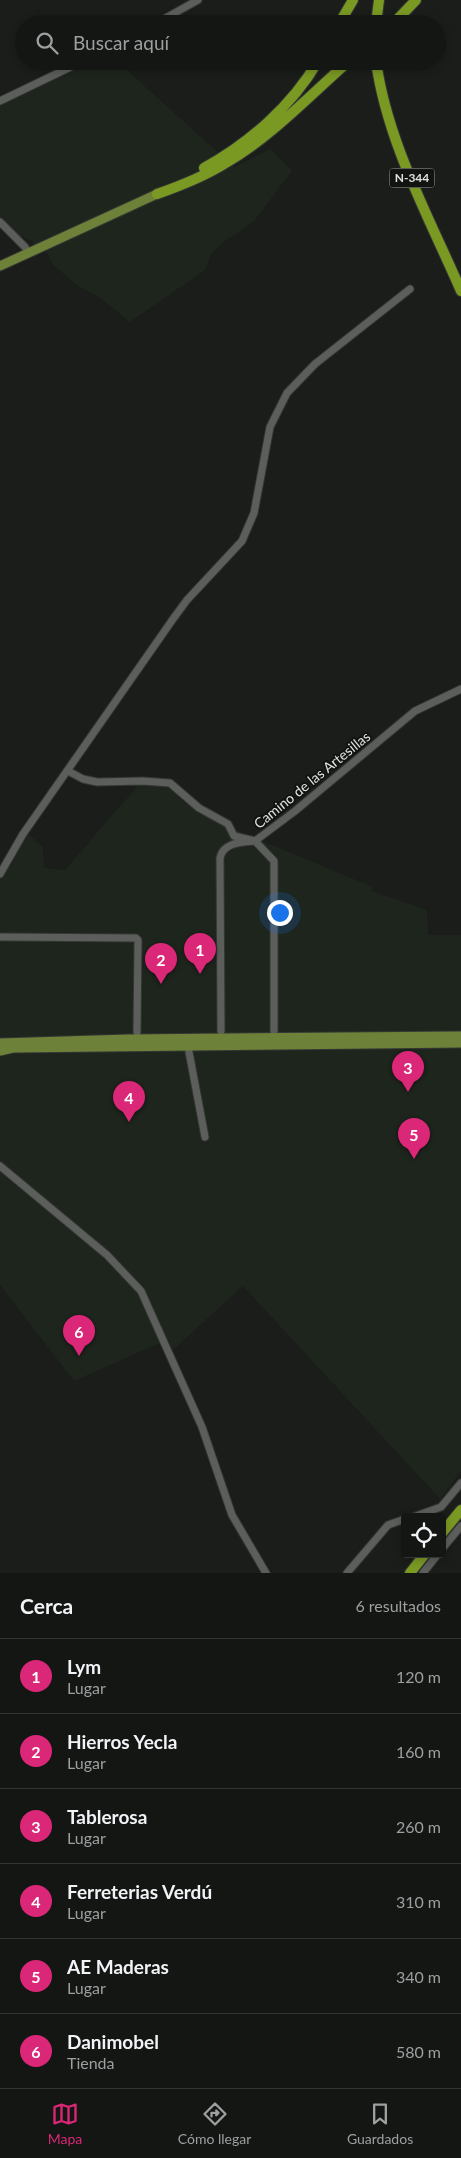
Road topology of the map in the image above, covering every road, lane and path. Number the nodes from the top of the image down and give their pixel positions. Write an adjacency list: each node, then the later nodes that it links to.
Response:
1 (198, 0): 5 (street)
2 (353, 0): 6 (highway)
3 (379, 0): 7 (highway)
4 (416, 0): 8 (highway)
5 (171, 15)
6 (344, 15)
7 (377, 15)
8 (402, 15)
9 (64, 70): 13 (street)
10 (312, 70): 14 (highway)
11 (339, 70): 14 (highway)
12 (378, 70): 19 (highway, N-344)
13 (0, 101)
14 (157, 194): 16 (main road)
15 (0, 222): 16 (street)
16 (28, 253): 17 (main road)
17 (0, 266)
18 (410, 289): 21 (street)
19 (461, 291)
20 (461, 689): 22 (street, Camino de las Artesillas)
21 (68, 771): 22 (street, Camino de las Artesillas); 23 (street)
22 (255, 841): 25 (street); 26 (street)
23 (0, 874)
24 (0, 937): 27 (street)
25 (221, 1031)
26 (274, 1031)
27 (138, 1032)
28 (461, 1036): 29 (main road)
29 (0, 1043)
30 (461, 1043): 31 (main road)
31 (0, 1051)
32 (189, 1052): 33 (street)
33 (205, 1137)
34 (0, 1166): 44 (street)
35 (461, 1483): 37 (street)
36 (461, 1510): 40 (highway)
37 (424, 1513)
38 (401, 1520): 45 (street)
39 (461, 1526): 41 (street)
40 (446, 1528)
41 (446, 1544)
42 (422, 1558): 46 (highway)
43 (435, 1558): 47 (street)
44 (266, 1573)
45 (347, 1573)
46 (410, 1573)
47 (423, 1573)

